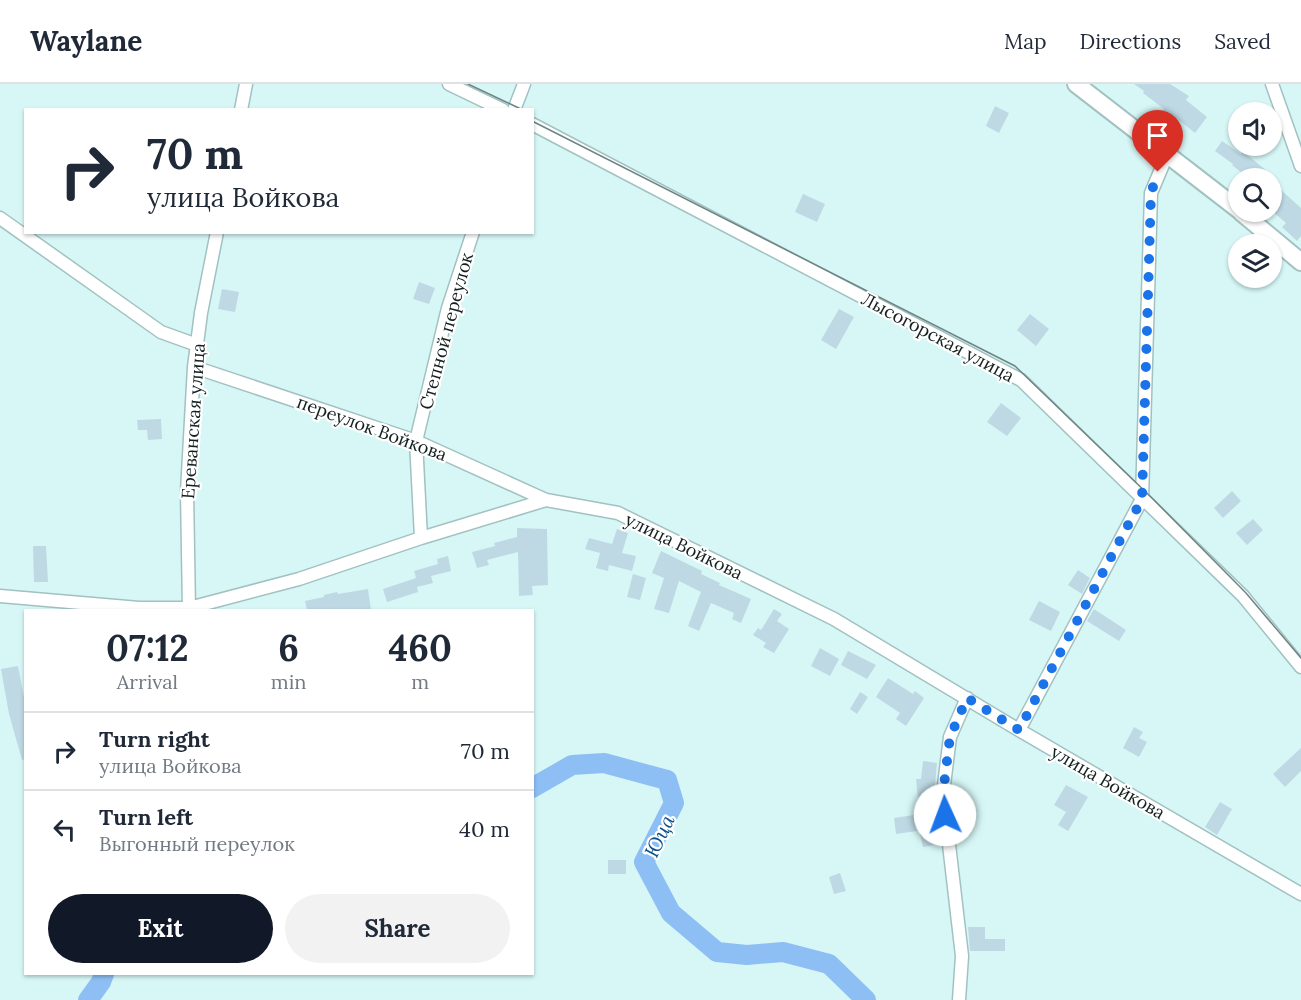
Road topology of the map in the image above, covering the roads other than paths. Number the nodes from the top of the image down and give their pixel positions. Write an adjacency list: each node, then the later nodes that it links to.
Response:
1 (246, 84): 6 (street)
2 (448, 84): 7 (street)
3 (524, 84): 8 (street)
4 (1076, 84): 10 (main road)
5 (1272, 84): 11 (street)
6 (241, 108)
7 (499, 108)
8 (515, 108)
9 (534, 125): 21 (street, Лысогорская улица)
10 (1167, 155): 12 (main road); 21 (street)
11 (1301, 166)
12 (1228, 202)
13 (1, 221): 18 (street)
14 (1253, 222): 17 (main road)
15 (217, 234): 18 (street, Ереванская улица)
16 (472, 234): 20 (street, Степной переулок)
17 (1301, 262)
18 (197, 345): 19 (street, Ереванская улица)
19 (194, 367): 20 (street, переулок Войкова); 25 (street, Ереванская улица)
20 (416, 441): 22 (street, переулок Войкова); 23 (street, Степной переулок)
21 (1142, 499): 26 (street, Лысогорская улица); 28 (street)
22 (546, 500): 23 (street, улица Войкова); 27 (street, улица Войкова)
23 (421, 538): 25 (street, улица Войкова)
24 (0, 596): 25 (street, улица Войкова)
25 (189, 609)
26 (1301, 667)
27 (967, 698): 28 (street, улица Войкова); 30 (street)
28 (1019, 730): 29 (street, улица Войкова)
29 (1301, 894)
30 (959, 1000)

